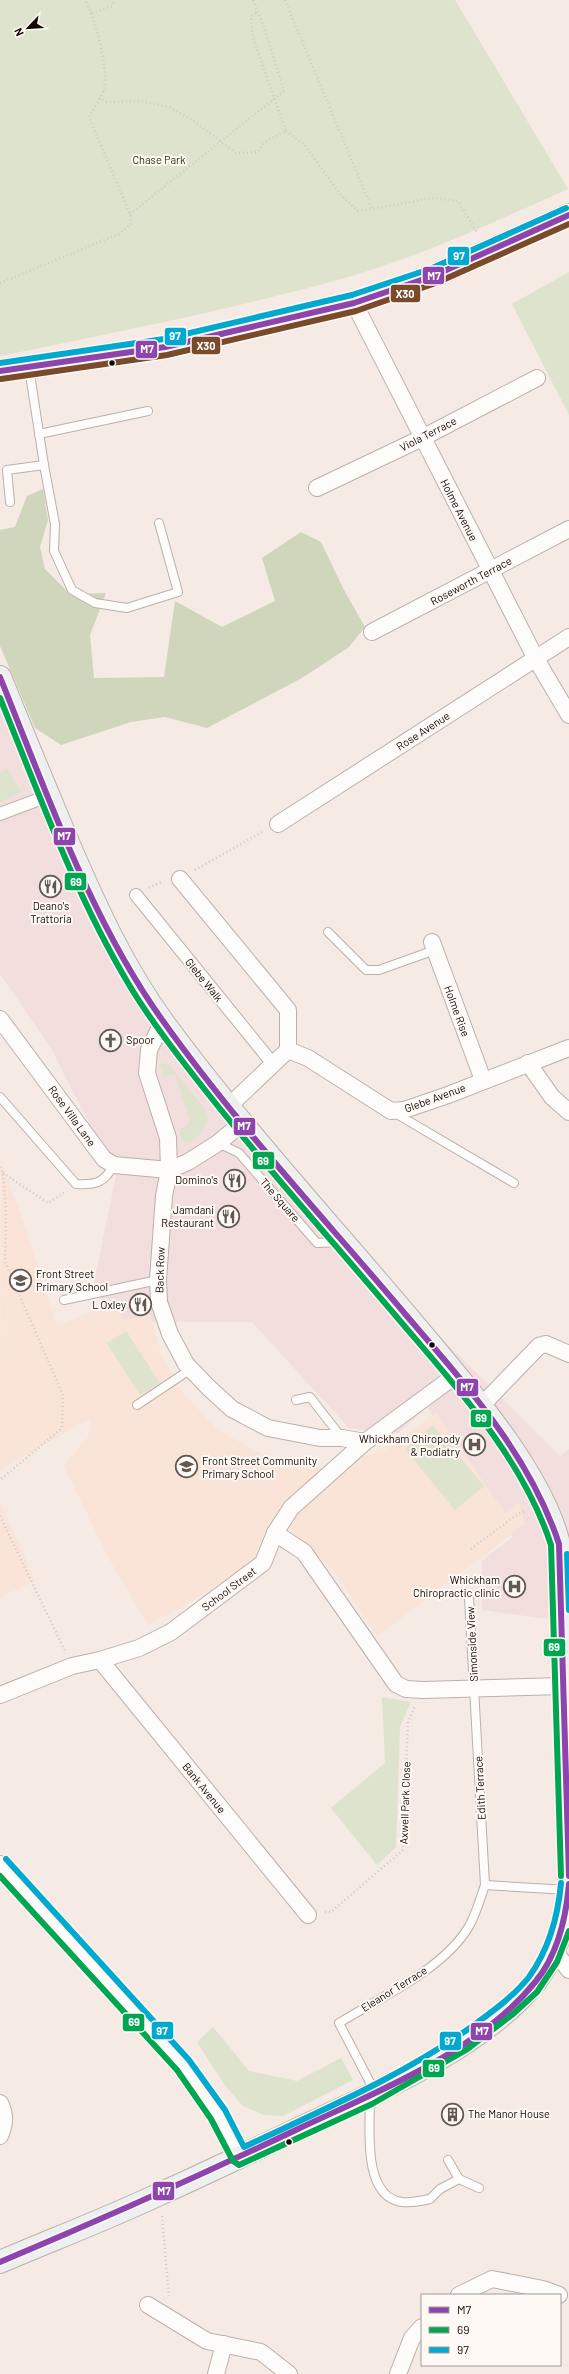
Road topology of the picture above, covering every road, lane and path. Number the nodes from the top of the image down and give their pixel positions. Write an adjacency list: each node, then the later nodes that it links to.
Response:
1 (85, 0): 6 (path)
2 (114, 0): 6 (path)
3 (253, 0): 5 (path)
4 (285, 0): 11 (path)
5 (258, 11): 8 (path); 8 (path)
6 (92, 13): 7 (path)
7 (99, 98): 10 (path); 12 (path)
8 (275, 99): 9 (path); 10 (path)
9 (286, 131): 10 (path); 11 (path)
10 (220, 140): 12 (path)
11 (372, 209): 14 (path)
12 (130, 214): 15 (path)
13 (569, 215): 14 (main road)
14 (488, 251): 16 (main road)
15 (0, 283)
16 (354, 303): 17 (main road); 22 (street, Holme Avenue)
17 (29, 367): 18 (main road); 21 (lane)
18 (0, 371)
19 (537, 378): 22 (street, Viola Terrace)
20 (148, 410): 21 (lane)
21 (39, 434): 23 (lane)
22 (422, 438): 24 (street, Viola Terrace); 28 (street, Holme Avenue)
23 (44, 465): 25 (lane); 26 (lane)
24 (317, 488)
25 (10, 502)
26 (159, 524)
27 (569, 529): 28 (street, Roseworth Terrace)
28 (491, 571): 29 (street, Roseworth Terrace); 31 (street, Holme Avenue)
29 (372, 632)
30 (569, 637): 31 (street, Rose Avenue)
31 (536, 659): 33 (street, Holme Avenue); 36 (street, Rose Avenue)
32 (0, 677): 34 (main road)
33 (569, 715)
34 (48, 796): 35 (street); 42 (main road)
35 (0, 814)
36 (278, 824): 37 (path)
37 (180, 879): 44 (street)
38 (136, 895): 46 (street, Glebe Walk)
39 (328, 932): 40 (lane)
40 (434, 946): 47 (street, Holme Rise)
41 (0, 1019): 53 (street, Rose Villa Lane)
42 (163, 1022): 51 (main road); 55 (street, Back Row)
43 (569, 1048): 45 (street, Glebe Avenue)
44 (288, 1050): 46 (street); 49 (street, Glebe Avenue)
45 (528, 1063): 47 (street, Glebe Avenue); 50 (street)
46 (273, 1064): 51 (street)
47 (483, 1080): 49 (street, Glebe Avenue)
48 (0, 1097): 58 (lane)
49 (391, 1111): 57 (lane)
50 (569, 1112)
51 (236, 1114): 52 (street); 59 (main road)
52 (218, 1143): 55 (street); 59 (lane, The Square)
53 (114, 1165): 55 (street); 58 (lane)
54 (0, 1167): 56 (path)
55 (169, 1170): 60 (street, Back Row)
56 (2, 1173): 58 (path); 70 (path)
57 (514, 1182)
58 (76, 1184)
59 (345, 1241): 64 (main road)
60 (158, 1280): 61 (lane); 63 (street, Back Row)
61 (64, 1300)
62 (569, 1354): 67 (street)
63 (191, 1369): 66 (lane); 68 (street, Back Row)
64 (456, 1374): 67 (main road); 69 (street, School Street)
65 (296, 1400): 68 (lane)
66 (137, 1405)
67 (481, 1406): 71 (main road)
68 (342, 1438): 69 (street, Back Row)
69 (365, 1442): 73 (street, School Street)
70 (0, 1480)
71 (544, 1503): 74 (path); 78 (main road)
72 (0, 1516): 77 (path)
73 (276, 1533): 76 (street, School Street); 79 (street)
74 (471, 1549)
75 (469, 1598): 80 (lane, Simonside View)
76 (100, 1660): 77 (street, School Street); 87 (street, Bank Avenue)
77 (72, 1666): 81 (street, School Street)
78 (562, 1686): 80 (street); 83 (main road)
79 (423, 1690): 80 (street); 87 (path, Axwell Park Close)
80 (474, 1690): 85 (lane, Edith Terrace)
81 (0, 1695)
82 (0, 1864): 93 (street)
83 (569, 1876)
84 (569, 1884): 86 (main road)
85 (485, 1885): 86 (lane); 90 (lane, Eleanor Terrace)
86 (569, 1890): 88 (main road)
87 (308, 1915)
88 (554, 1950): 89 (street); 90 (main road)
89 (569, 1970)
90 (372, 2094): 93 (main road); 95 (lane)
91 (0, 2103): 92 (street)
92 (0, 2136)
93 (240, 2156): 97 (main road)
94 (448, 2160): 95 (lane)
95 (459, 2180): 96 (lane)
96 (479, 2188)
97 (160, 2194): 98 (main road); 102 (path)
98 (0, 2262)
99 (461, 2294): 100 (street)
100 (556, 2294)
101 (148, 2305): 102 (street)
102 (171, 2319): 104 (street)
103 (421, 2328): 107 (street)
104 (224, 2344): 105 (street); 106 (street)
105 (216, 2374)
106 (289, 2374)
107 (398, 2374)

